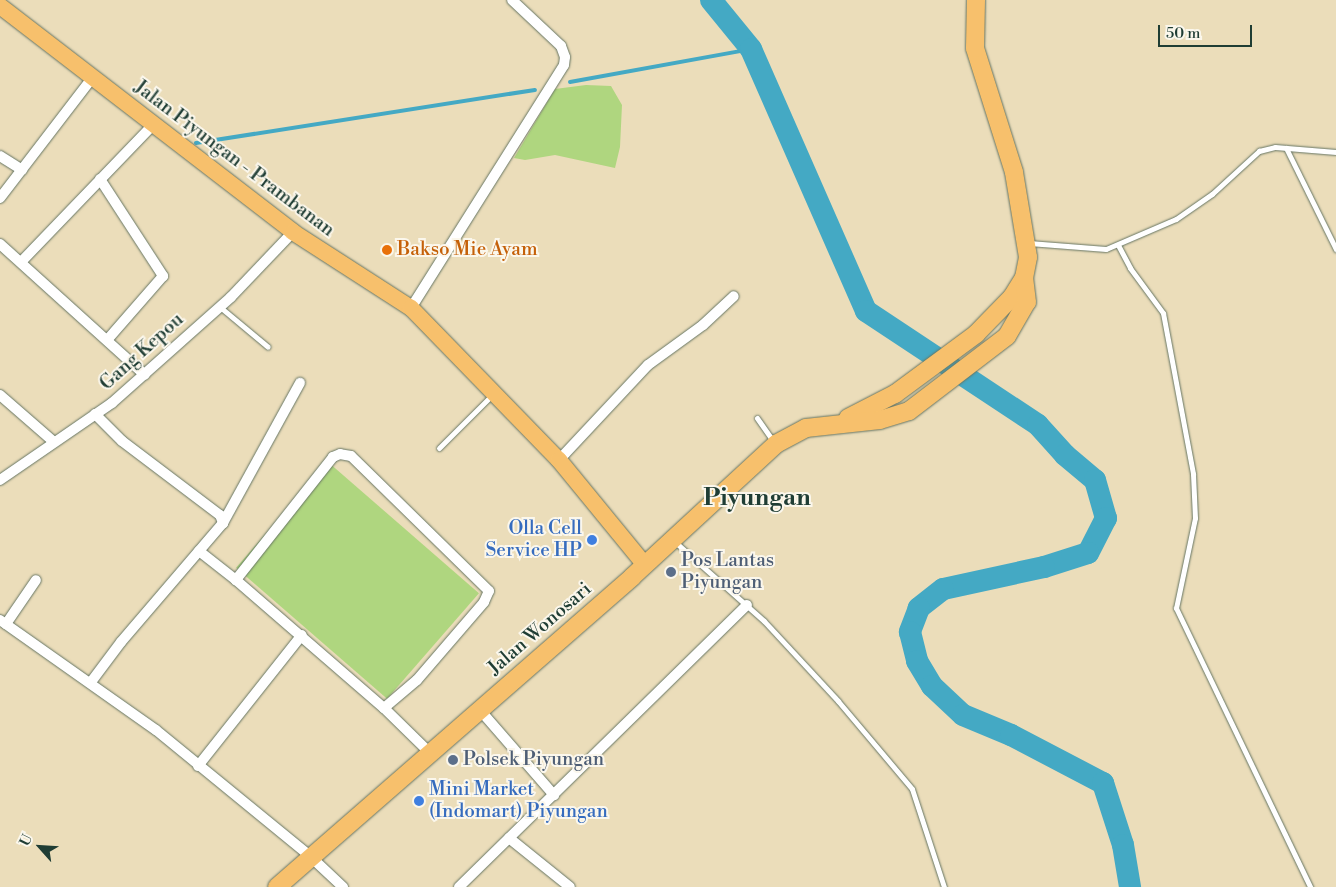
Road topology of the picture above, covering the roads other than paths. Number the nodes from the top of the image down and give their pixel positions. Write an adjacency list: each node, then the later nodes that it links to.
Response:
1 (512, 0): 21 (street)
2 (976, 0): 13 (highway)
3 (0, 6): 4 (main road, Jalan Piyungan - Prambanan)
4 (92, 78): 5 (main road, Jalan Piyungan - Prambanan); 9 (street)
5 (153, 125): 10 (street); 12 (main road, Jalan Piyungan - Prambanan)
6 (1286, 148): 7 (lane); 15 (lane); 16 (lane)
7 (1336, 152)
8 (0, 156): 9 (street)
9 (22, 170): 11 (street)
10 (100, 178): 17 (street); 22 (street)
11 (0, 198)
12 (293, 232): 20 (street, Gang Kepou); 21 (main road, Jalan Piyungan - Prambanan)
13 (1026, 242): 15 (lane); 18 (highway)
14 (0, 244): 17 (street)
15 (1118, 245): 53 (lane)
16 (1336, 249)
17 (22, 261): 22 (street)
18 (1024, 278): 30 (highway, Jalan Wonosari); 30 (highway, Jalan Wonosari)
19 (734, 296): 34 (street)
20 (220, 306): 23 (lane); 24 (street, Gang Kepou)
21 (411, 308): 26 (main road, Jalan Piyungan - Prambanan)
22 (108, 338): 24 (street)
23 (268, 347)
24 (145, 375): 28 (street, Gang Kepou)
25 (300, 383): 36 (street)
26 (494, 393): 33 (lane); 34 (main road, Jalan Piyungan - Prambanan)
27 (0, 395): 31 (street)
28 (96, 414): 31 (street, Gang Kepou); 36 (street)
29 (757, 418): 32 (lane)
30 (838, 422): 32 (highway, Jalan Wonosari)
31 (53, 440): 35 (street, Gang Kepou)
32 (776, 444): 37 (highway, Jalan Wonosari)
33 (439, 448)
34 (559, 460): 39 (main road, Jalan Piyungan - Prambanan)
35 (0, 480)
36 (223, 524): 38 (street)
37 (672, 540): 39 (highway, Jalan Wonosari); 42 (lane)
38 (199, 551): 41 (street); 45 (street)
39 (645, 565): 47 (highway, Jalan Wonosari)
40 (36, 580): 43 (street)
41 (236, 580): 44 (street); 46 (street)
42 (747, 606): 50 (street); 58 (lane)
43 (3, 622): 45 (street)
44 (302, 635): 46 (street); 49 (street)
45 (92, 682): 49 (street)
46 (384, 708): 48 (street)
47 (480, 710): 48 (highway, Jalan Wonosari); 50 (street)
48 (430, 753): 52 (highway, Jalan Wonosari)
49 (198, 766): 52 (street)
50 (554, 795): 51 (street)
51 (509, 838): 56 (street); 57 (street)
52 (311, 857): 54 (highway, Jalan Wonosari); 55 (street)
53 (1306, 886)
54 (277, 887)
55 (343, 887)
56 (459, 887)
57 (570, 887)
58 (944, 887)

